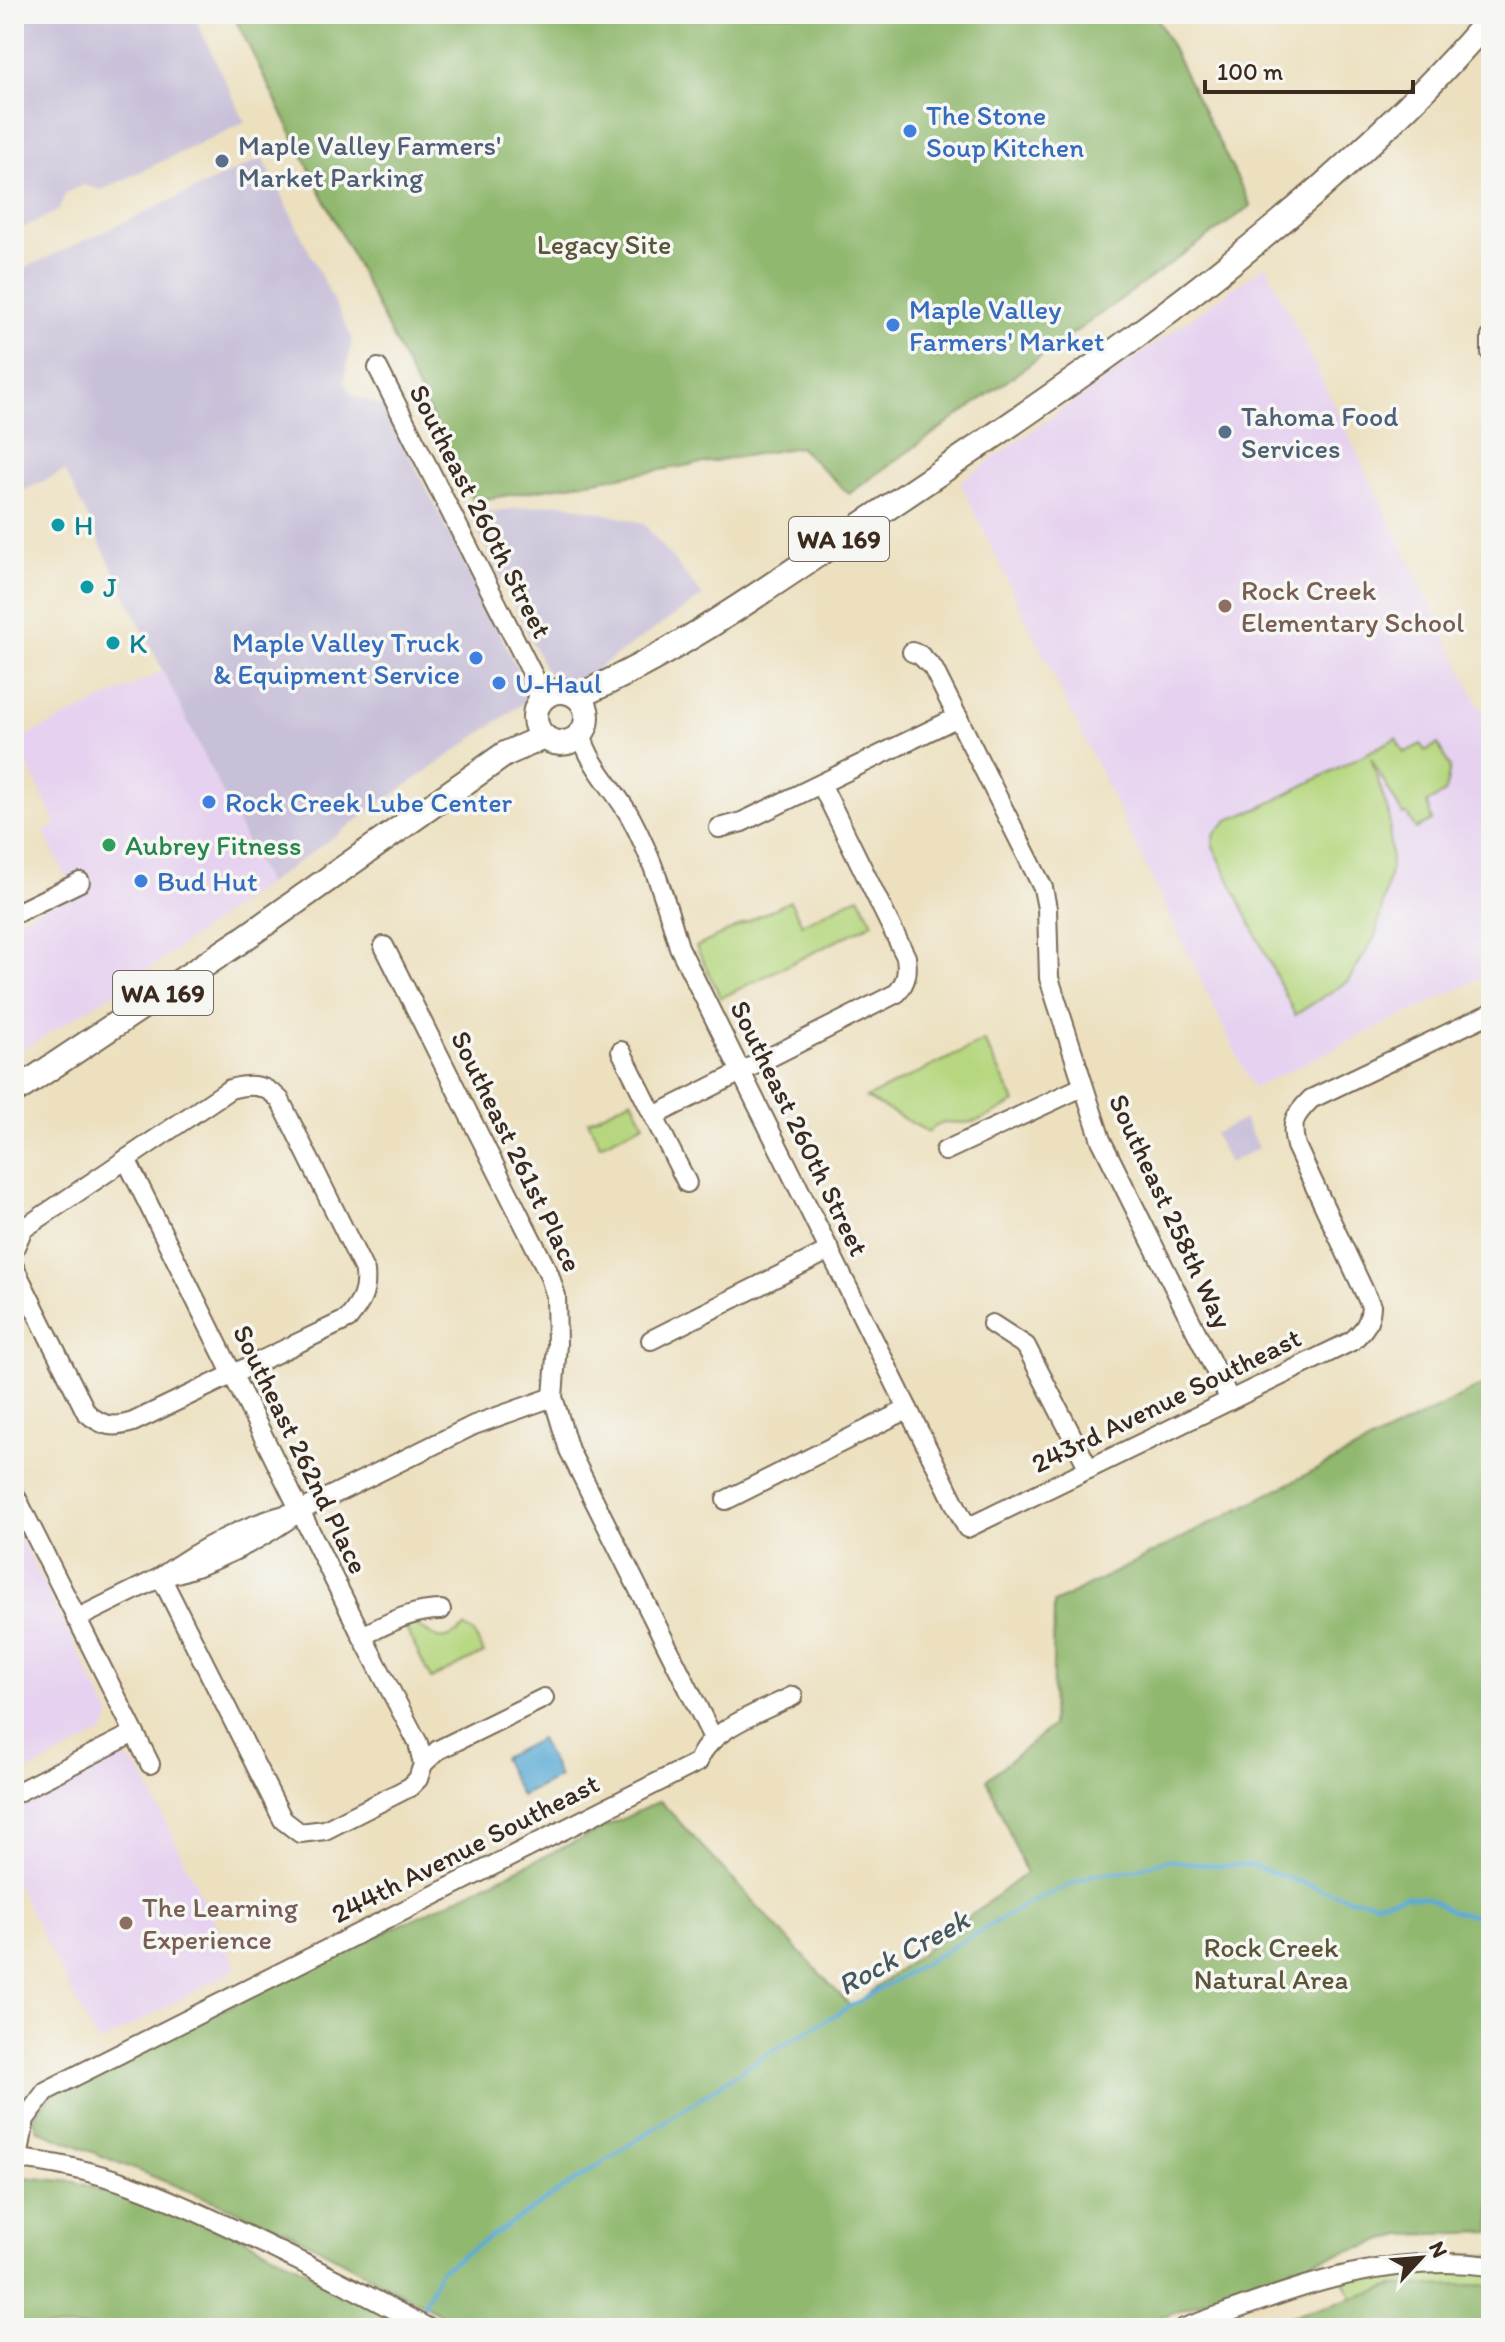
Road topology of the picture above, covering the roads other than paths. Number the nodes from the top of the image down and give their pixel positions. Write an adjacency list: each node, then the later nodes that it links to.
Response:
1 (1491, 16): 6 (main road, WA 169)
2 (1491, 337): 3 (street)
3 (1491, 353)
4 (378, 368): 8 (street, Southeast 260th Street)
5 (912, 652): 7 (street, Southeast 258th Way)
6 (582, 703): 8 (main road); 8 (main road, WA 169)
7 (958, 717): 9 (street); 17 (street, Southeast 258th Way)
8 (555, 721): 16 (street, Southeast 260th Street); 18 (main road, WA 169)
9 (821, 784): 10 (street); 16 (street)
10 (719, 828)
11 (80, 882): 12 (street)
12 (14, 914)
13 (384, 946): 29 (street, Southeast 261st Place)
14 (1491, 1013): 30 (street, 243rd Avenue Southeast)
15 (621, 1051): 19 (street)
16 (741, 1072): 19 (street); 24 (street, Southeast 260th Street)
17 (1082, 1087): 20 (street); 30 (street, Southeast 258th Way)
18 (14, 1092)
19 (654, 1116): 22 (street)
20 (945, 1151)
21 (126, 1159): 23 (street); 28 (street, Southeast 262nd Place); 28 (street)
22 (687, 1183)
23 (14, 1249)
24 (830, 1250): 27 (street); 31 (street, Southeast 260th Street)
25 (14, 1267): 28 (street)
26 (992, 1324): 32 (street)
27 (651, 1340)
28 (232, 1374): 35 (street, Southeast 262nd Place)
29 (553, 1397): 35 (street); 44 (street, Southeast 261st Place)
30 (1230, 1400): 32 (street, 243rd Avenue Southeast)
31 (908, 1409): 34 (street); 36 (street, Southeast 260th Street)
32 (1089, 1469): 36 (street, 243rd Avenue Southeast)
33 (14, 1493): 39 (street)
34 (726, 1500)
35 (300, 1511): 37 (street); 40 (street, Southeast 262nd Place)
36 (967, 1528)
37 (161, 1577): 39 (street); 46 (street)
38 (441, 1610): 40 (street)
39 (76, 1619): 43 (street)
40 (362, 1636): 46 (street, Southeast 262nd Place)
41 (793, 1696): 44 (street, 244th Avenue Southeast)
42 (544, 1698): 46 (street)
43 (134, 1733): 45 (street); 47 (street)
44 (713, 1738): 48 (street, 244th Avenue Southeast)
45 (150, 1764)
46 (423, 1764)
47 (14, 1794)
48 (16, 2159): 50 (street)
49 (1491, 2266): 51 (street)
50 (428, 2328)
51 (1184, 2328)

